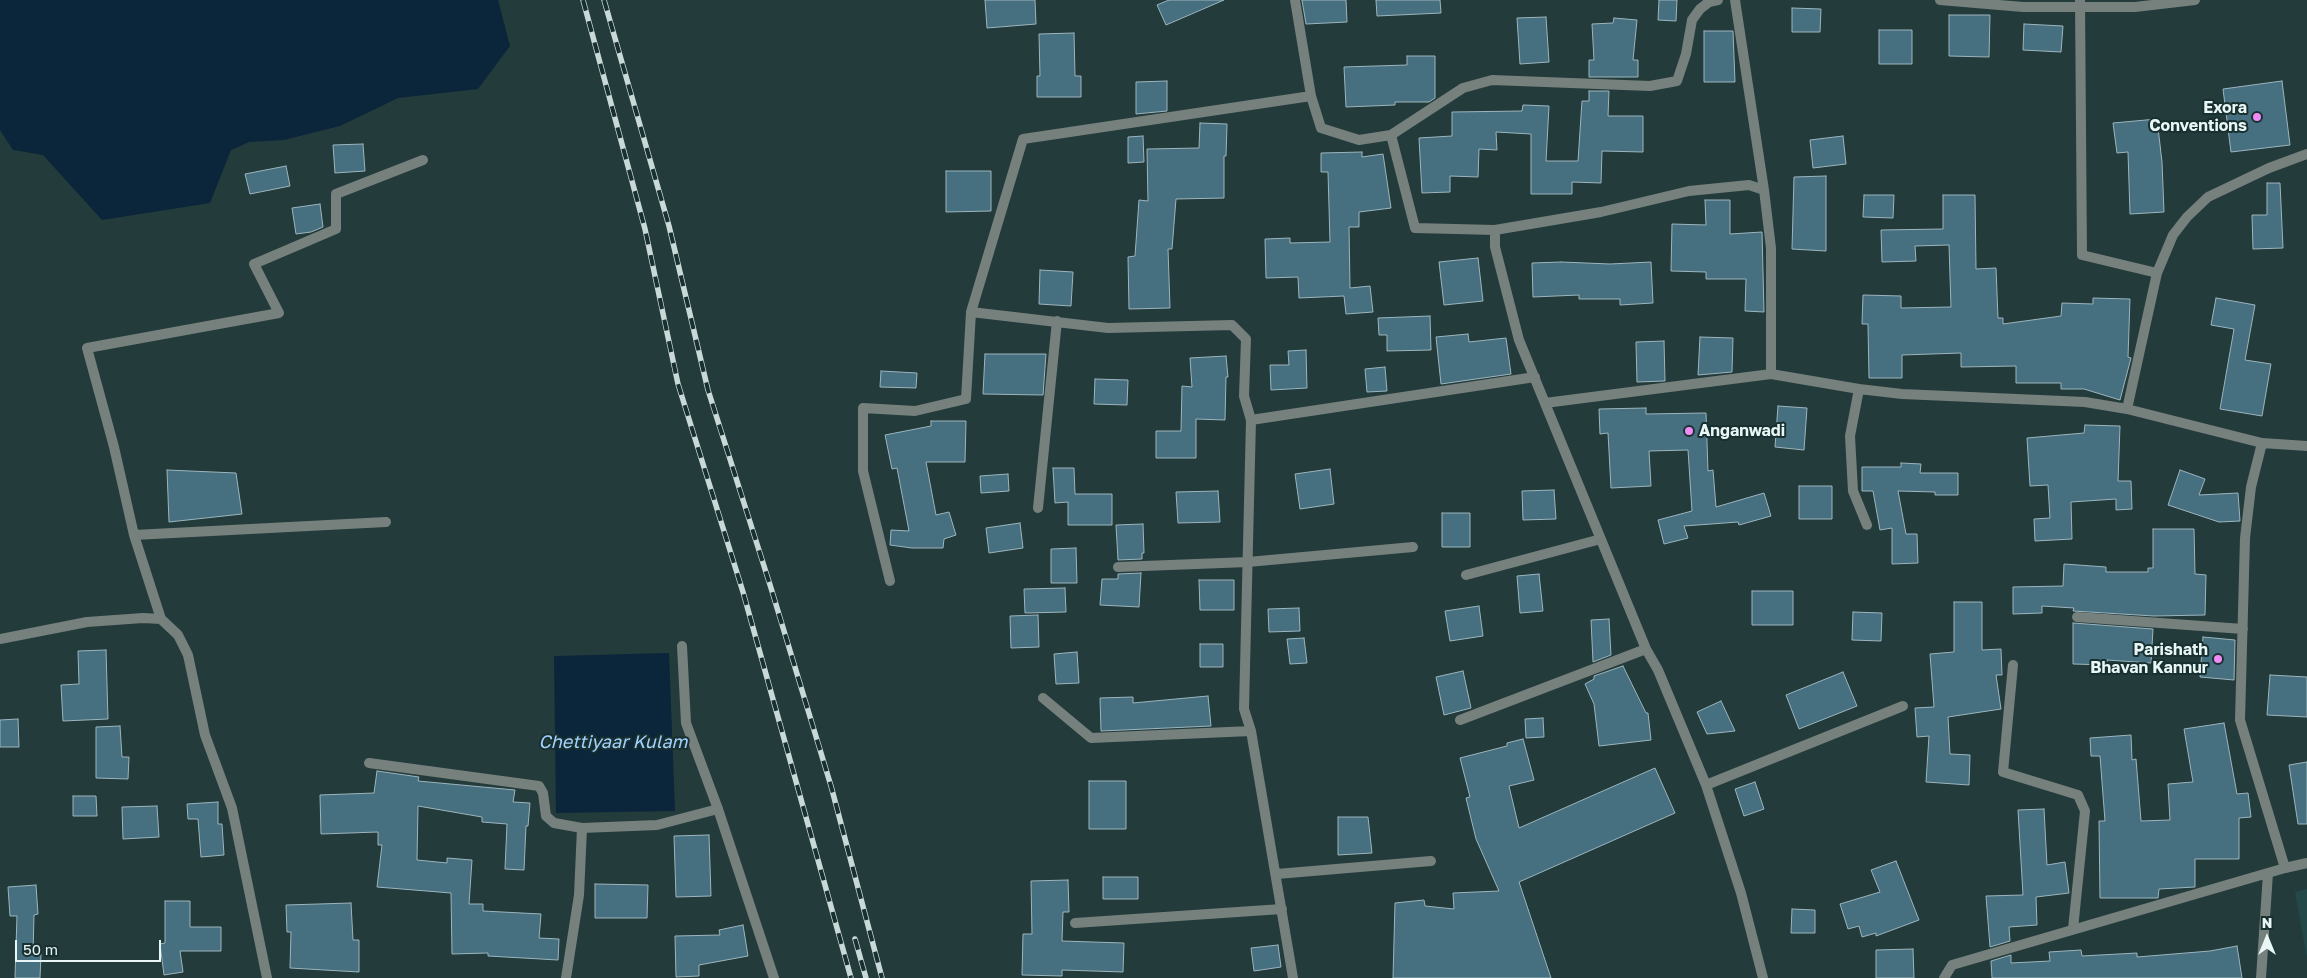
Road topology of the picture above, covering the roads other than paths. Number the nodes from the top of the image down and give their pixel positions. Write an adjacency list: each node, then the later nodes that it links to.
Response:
1 (1294, 0): 7 (street)
2 (1718, 0): 8 (street)
3 (1735, 0): 11 (street)
4 (1940, 0): 6 (street)
5 (2195, 0): 6 (street)
6 (2081, 4): 13 (street)
7 (1311, 96): 8 (street); 14 (street)
8 (1391, 135): 12 (street)
9 (2307, 154): 13 (street)
10 (424, 160): 27 (street)
11 (1764, 190): 12 (street); 16 (street)
12 (1495, 230): 17 (street)
13 (2158, 273): 20 (street)
14 (971, 312): 15 (street); 33 (street)
15 (1058, 321): 21 (street); 24 (street)
16 (1771, 374): 18 (street); 19 (street)
17 (1535, 378): 19 (street); 21 (street)
18 (1859, 389): 20 (street); 26 (street)
19 (1545, 403): 28 (street)
20 (2127, 409): 22 (street)
21 (1251, 420): 30 (street)
22 (2262, 443): 23 (street); 36 (street)
23 (2307, 446)
24 (1038, 508)
25 (386, 522): 27 (street)
26 (1867, 525)
27 (134, 535): 35 (street)
28 (1601, 539): 32 (street); 39 (street)
29 (1413, 547): 30 (street)
30 (1248, 562): 31 (street); 44 (street)
31 (1118, 567)
32 (1466, 575)
33 (890, 582)
34 (2077, 617): 36 (street)
35 (161, 618): 37 (street); 57 (street)
36 (2244, 629): 51 (street)
37 (0, 639)
38 (682, 646): 47 (street)
39 (1646, 648): 43 (street); 46 (street)
40 (2013, 665): 56 (street)
41 (1044, 698): 44 (street)
42 (1903, 706): 46 (street)
43 (1460, 720)
44 (1251, 731): 53 (street)
45 (368, 763): 48 (street)
46 (1706, 785): 61 (street)
47 (718, 809): 48 (street); 59 (street)
48 (582, 828): 58 (street)
49 (1431, 861): 53 (street)
50 (2307, 863): 51 (street)
51 (2285, 868): 52 (street)
52 (2268, 873): 56 (street); 63 (street)
53 (1276, 874): 54 (street)
54 (1282, 909): 55 (street); 60 (street)
55 (1075, 924)
56 (2073, 929): 62 (street)
57 (266, 978)
58 (566, 978)
59 (774, 978)
60 (1293, 978)
61 (1763, 978)
62 (1944, 978)
63 (2261, 978)

